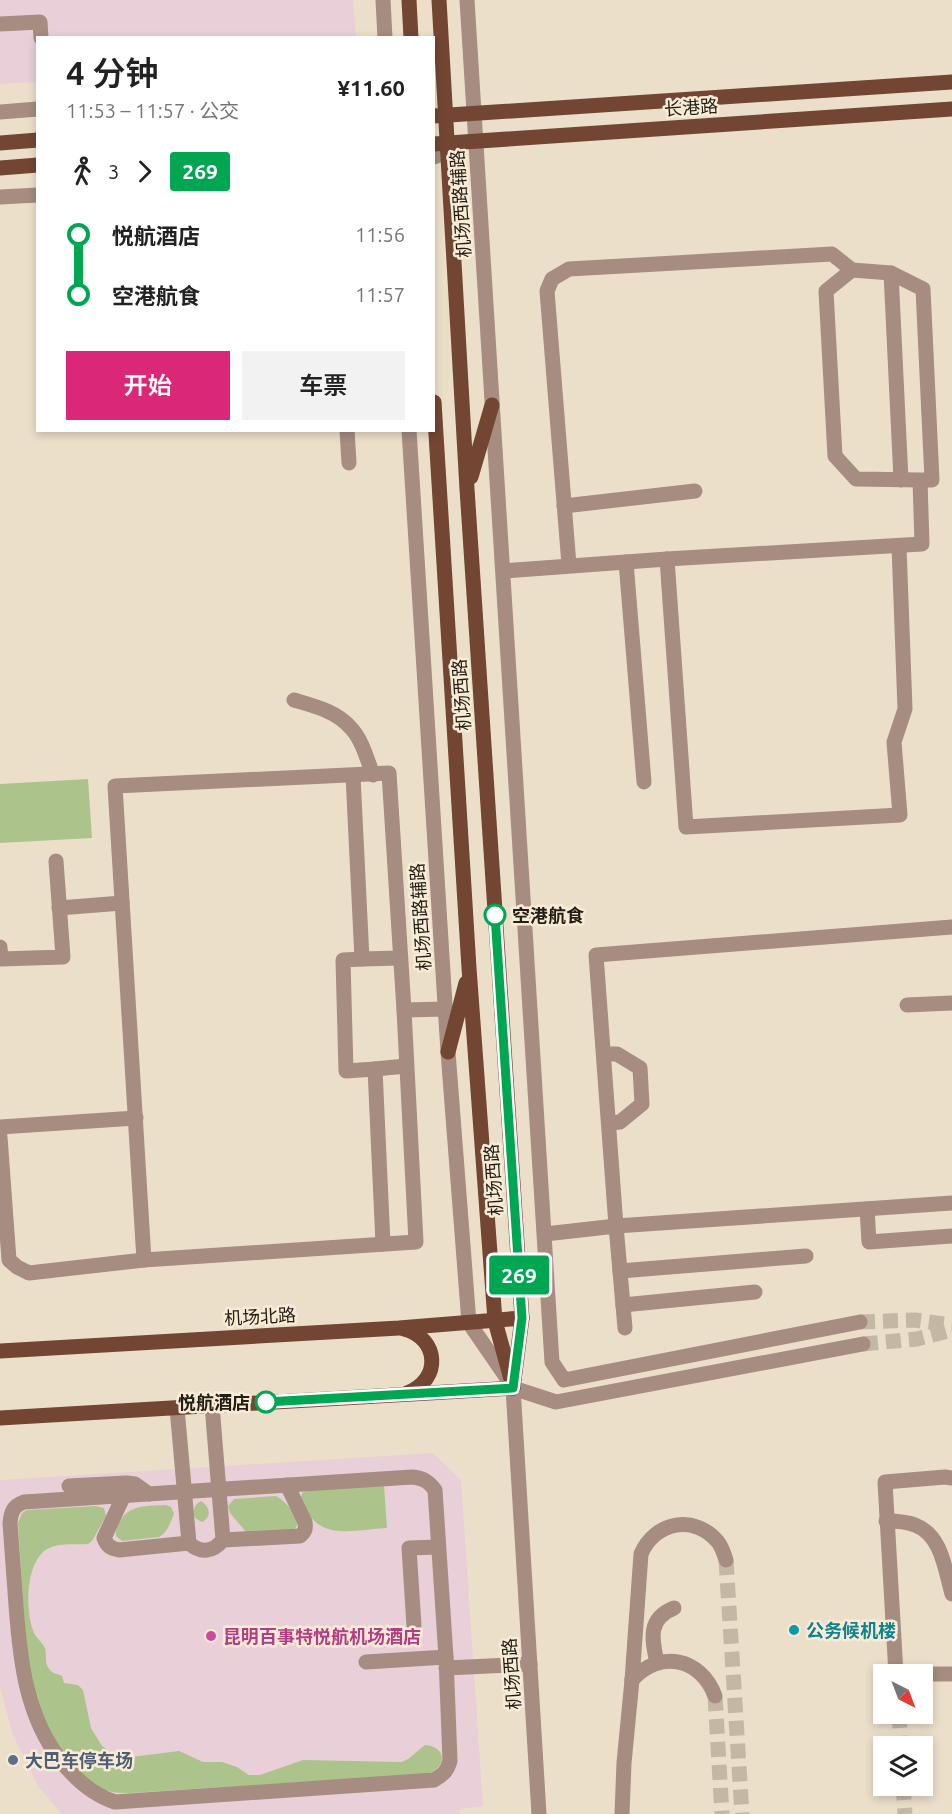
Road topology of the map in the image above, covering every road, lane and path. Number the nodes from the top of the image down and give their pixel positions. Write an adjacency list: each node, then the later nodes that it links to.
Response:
1 (383, 0): 7 (street)
2 (409, 0): 8 (main road)
3 (440, 0): 12 (main road, 机场西路)
4 (467, 0): 14 (street, 机场西路辅路)
5 (0, 24): 6 (street)
6 (41, 36)
7 (385, 36)
8 (411, 36)
9 (952, 82): 14 (main road, 长港路)
10 (36, 109): 13 (street)
11 (952, 109): 16 (main road, 长港路)
12 (440, 110): 14 (main road, 长港路); 18 (main road, 机场西路)
13 (0, 112)
14 (474, 113): 16 (street, 机场西路辅路)
15 (36, 140): 17 (main road)
16 (476, 141): 18 (main road, 长港路); 25 (street, 机场西路辅路)
17 (0, 143)
18 (440, 149): 32 (main road, 机场西路)
19 (36, 165): 20 (main road)
20 (0, 168)
21 (36, 195): 22 (street)
22 (0, 197)
23 (852, 270): 24 (street); 30 (street); 34 (street)
24 (891, 273): 30 (street); 31 (street)
25 (492, 405): 32 (main road); 39 (street, 机场西路辅路)
26 (435, 418): 51 (main road, 机场西路)
27 (347, 432): 29 (street)
28 (409, 432): 54 (street, 机场西路辅路)
29 (349, 463)
30 (901, 480): 31 (street)
31 (920, 480): 35 (street)
32 (467, 489): 75 (main road, 机场西路)
33 (695, 490): 34 (street)
34 (564, 506): 38 (street)
35 (899, 546): 36 (street); 36 (street)
36 (667, 559): 37 (street)
37 (626, 561): 38 (street); 43 (street)
38 (569, 565): 39 (street)
39 (503, 571): 67 (street, 机场西路辅路)
40 (294, 700): 41 (street)
41 (373, 775): 42 (street); 49 (street)
42 (353, 776): 45 (street); 50 (street)
43 (644, 782)
44 (56, 861): 46 (street)
45 (122, 903): 46 (street); 60 (street)
46 (59, 908): 48 (street)
47 (952, 927): 57 (street)
48 (0, 947)
49 (400, 958): 50 (street); 55 (street)
50 (362, 959): 59 (street)
51 (469, 968): 56 (main road); 76 (main road, 机场西路)
52 (952, 1003): 53 (street)
53 (907, 1005)
54 (446, 1009): 55 (street); 56 (street, 机场西路辅路)
55 (404, 1010): 58 (street)
56 (448, 1052): 78 (street, 机场西路辅路)
57 (604, 1054): 61 (street); 61 (street)
58 (406, 1066): 59 (street); 69 (street)
59 (375, 1070): 69 (street)
60 (136, 1118): 62 (street); 71 (street)
61 (609, 1123): 66 (street)
62 (0, 1127)
63 (0, 1137): 71 (street)
64 (952, 1203): 65 (street)
65 (867, 1209): 66 (street); 68 (street)
66 (616, 1227): 67 (street); 72 (street)
67 (545, 1234): 77 (street, 机场西路辅路)
68 (952, 1236)
69 (383, 1244): 71 (street)
70 (806, 1256): 72 (street)
71 (144, 1260)
72 (620, 1271): 74 (street)
73 (755, 1292): 74 (street)
74 (623, 1305): 80 (street)
75 (522, 1318): 76 (main road, 机场北路); 83 (main road, 机场西路)
76 (495, 1321): 78 (main road, 机场北路); 83 (main road, 机场西路)
77 (860, 1322)
78 (469, 1323): 79 (main road, 机场北路); 83 (street, 机场西路辅路)
79 (399, 1328): 82 (main road, 机场北路); 84 (main road)
80 (625, 1328)
81 (863, 1344): 83 (street)
82 (0, 1351)
83 (513, 1388): 84 (main road); 106 (street, 机场西路)
84 (402, 1395): 85 (main road)
85 (212, 1405): 86 (main road); 91 (street)
86 (177, 1408): 87 (main road); 92 (street)
87 (0, 1418)
88 (952, 1478): 95 (street)
89 (287, 1485): 91 (street); 96 (street); 98 (street)
90 (69, 1486): 93 (street)
91 (218, 1489): 92 (street); 96 (street)
92 (183, 1491): 93 (street); 97 (street)
93 (149, 1494): 94 (street)
94 (124, 1495): 97 (street); 104 (street)
95 (886, 1521): 100 (street); 107 (street)
96 (223, 1540): 97 (street)
97 (189, 1543)
98 (438, 1547): 102 (street); 104 (street)
99 (726, 1560): 110 (street)
100 (952, 1594)
101 (674, 1608): 105 (street)
102 (414, 1626)
103 (366, 1662): 104 (street)
104 (446, 1662): 106 (street)
105 (657, 1663): 110 (street); 111 (street)
106 (530, 1664): 112 (street, 机场西路)
107 (895, 1664)
108 (933, 1674): 109 (street)
109 (952, 1674)
110 (632, 1680): 113 (street)
111 (715, 1696)
112 (539, 1814)
113 (622, 1814)

